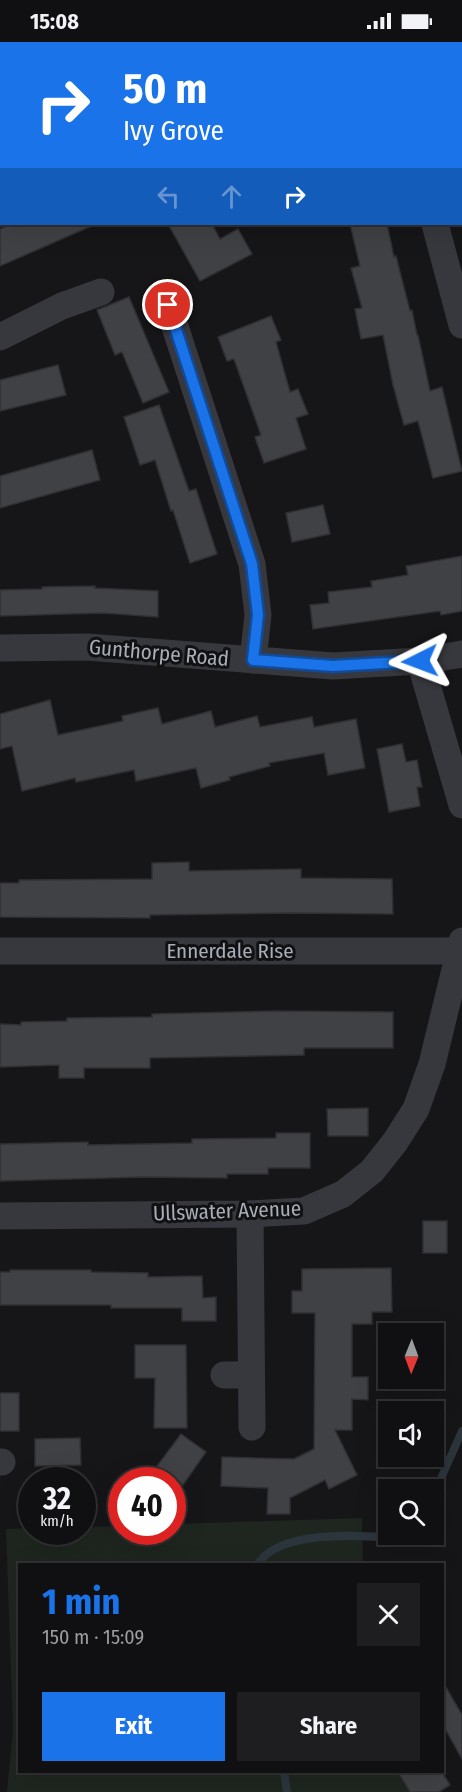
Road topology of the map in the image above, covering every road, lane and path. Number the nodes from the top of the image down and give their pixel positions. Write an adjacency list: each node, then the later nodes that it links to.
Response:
1 (435, 225): 4 (street)
2 (101, 291): 5 (street)
3 (168, 305): 8 (street)
4 (462, 325)
5 (0, 337)
6 (0, 648): 8 (street, Gunthorpe Road)
7 (462, 654): 9 (street, Gunthorpe Road)
8 (253, 660): 9 (street, Gunthorpe Road)
9 (420, 661): 10 (street)
10 (462, 805)
11 (461, 946): 12 (street, Ennerdale Rise); 13 (street, Ullswater Avenue)
12 (0, 951)
13 (250, 1214): 14 (street, Ullswater Avenue); 16 (street)
14 (0, 1216)
15 (224, 1375): 16 (street)
16 (251, 1375): 17 (street)
17 (252, 1426)

